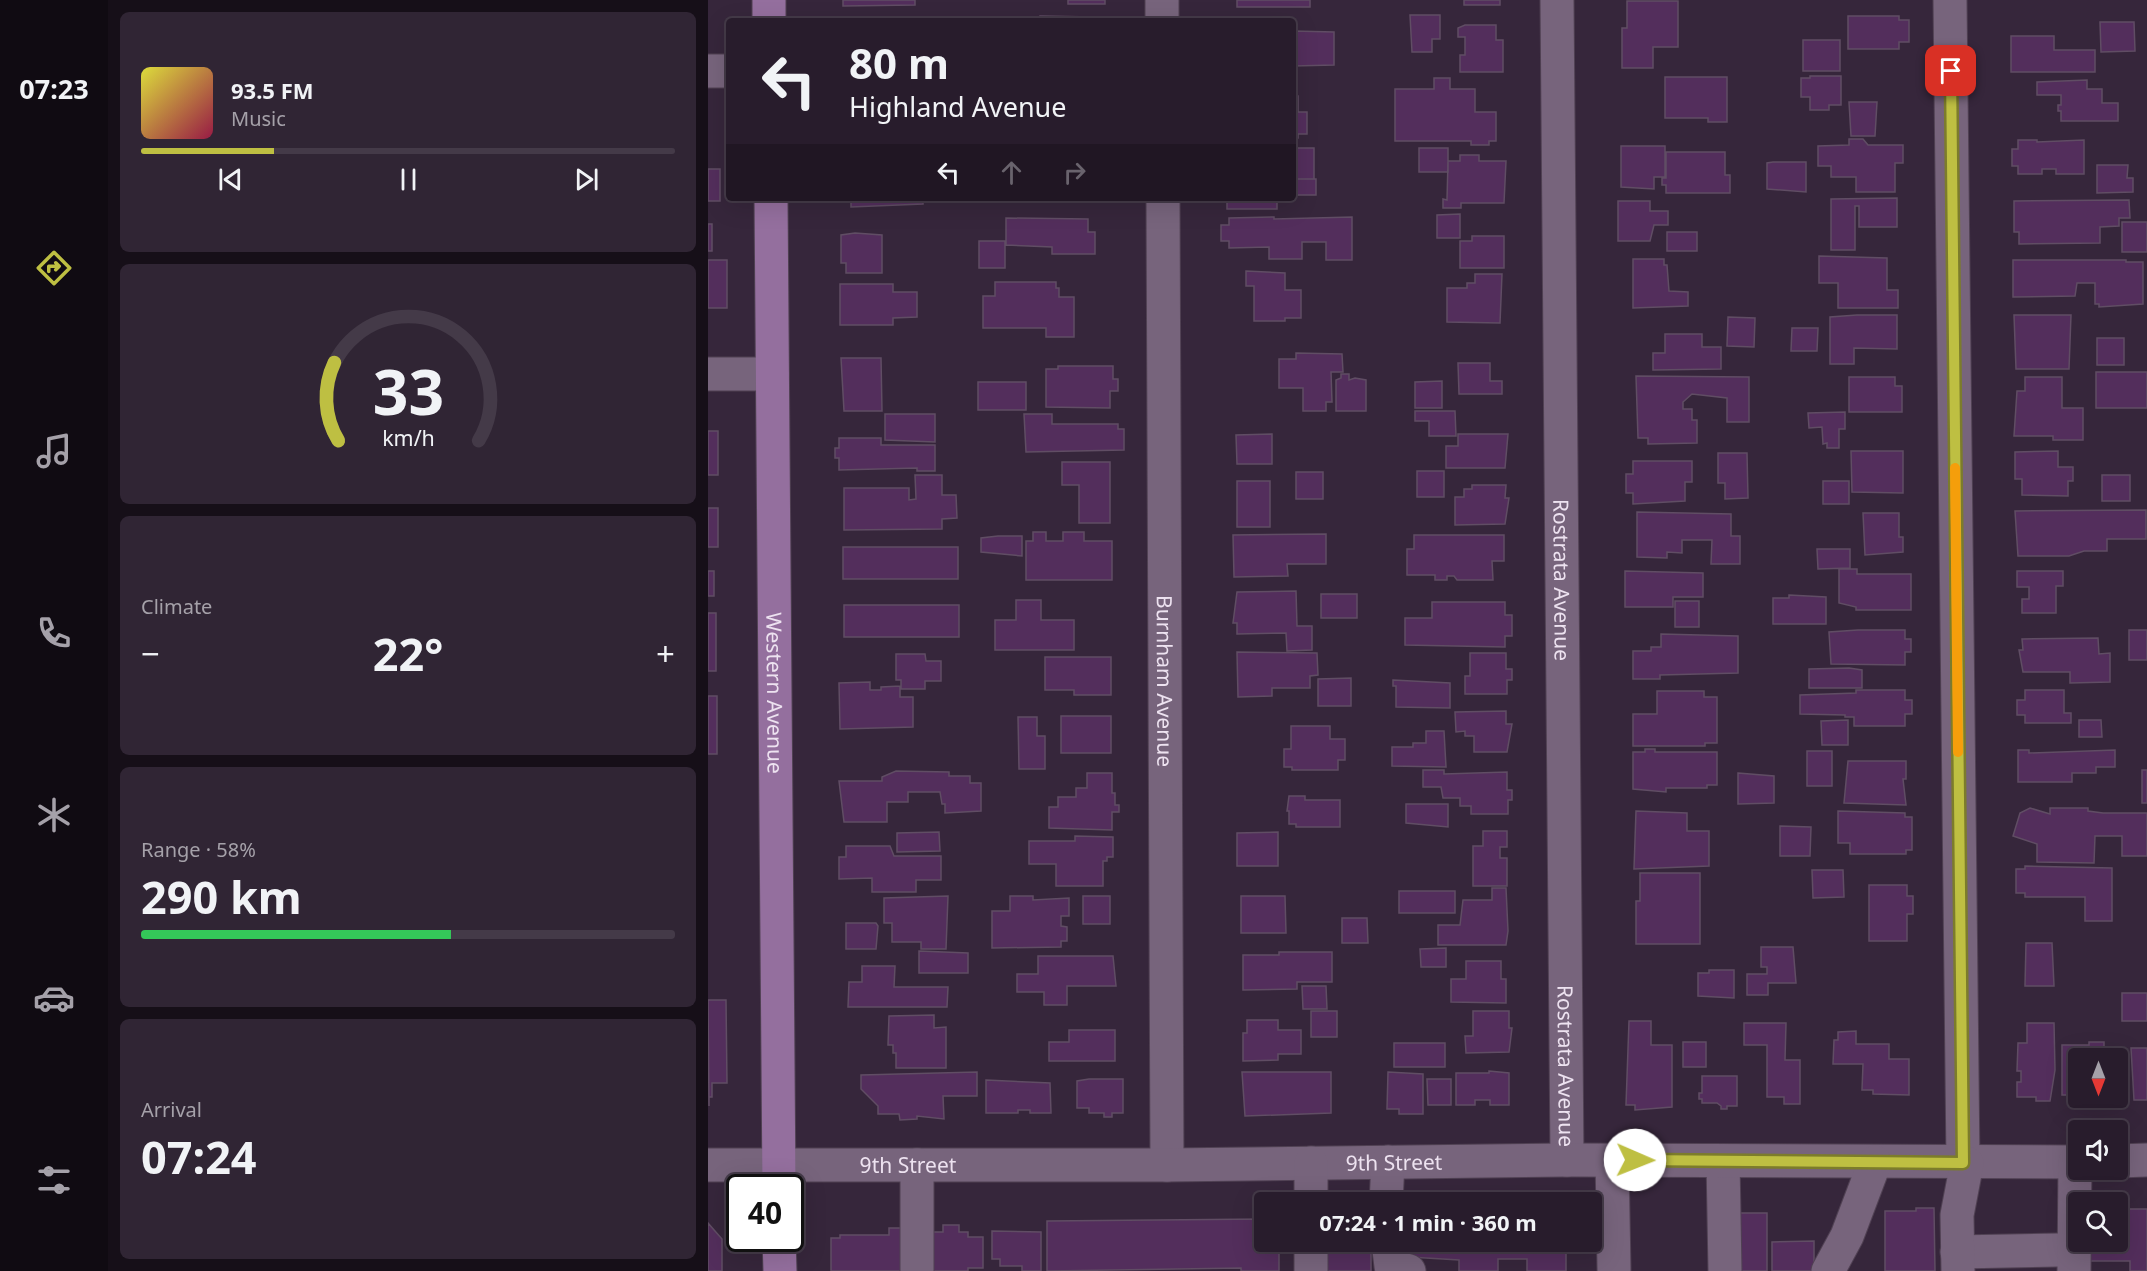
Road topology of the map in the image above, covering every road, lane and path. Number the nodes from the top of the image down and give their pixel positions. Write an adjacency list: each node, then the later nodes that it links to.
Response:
1 (769, 0): 5 (main road)
2 (1162, 0): 6 (street)
3 (1557, 0): 13 (street, Rostrata Avenue)
4 (1950, 0): 22 (street)
5 (769, 18)
6 (1162, 18)
7 (708, 71): 8 (street)
8 (726, 71)
9 (771, 201): 12 (main road, Western Avenue)
10 (1163, 201): 25 (street, Burnham Avenue)
11 (708, 374): 12 (street)
12 (772, 374): 27 (main road, Western Avenue)
13 (1567, 1160): 14 (street, 9th Street); 18 (street, 9th Street)
14 (1612, 1160): 16 (street, 9th Street); 37 (street)
15 (2147, 1160): 17 (street)
16 (1723, 1161): 19 (street, 9th Street); 42 (street)
17 (2128, 1161)
18 (1388, 1162): 21 (street, 9th Street); 31 (street)
19 (1875, 1162): 22 (street, 9th Street); 43 (street)
20 (2068, 1162): 22 (street, 9th Street)
21 (1311, 1163): 25 (street, 9th Street); 30 (street)
22 (1965, 1163): 36 (street)
23 (708, 1165): 26 (street, 9th Street)
24 (917, 1165): 25 (street, 9th Street); 28 (street, 9th Street); 39 (street)
25 (1167, 1165)
26 (761, 1174)
27 (779, 1174)
28 (804, 1175)
29 (2075, 1180): 35 (street)
30 (1311, 1192)
31 (1387, 1192)
32 (779, 1252): 38 (main road)
33 (1311, 1252): 40 (street)
34 (1389, 1252): 41 (street)
35 (2066, 1261): 36 (street)
36 (1958, 1262)
37 (1614, 1269)
38 (780, 1271)
39 (917, 1271)
40 (1311, 1271)
41 (1409, 1271)
42 (1725, 1271)
43 (1828, 1271)

